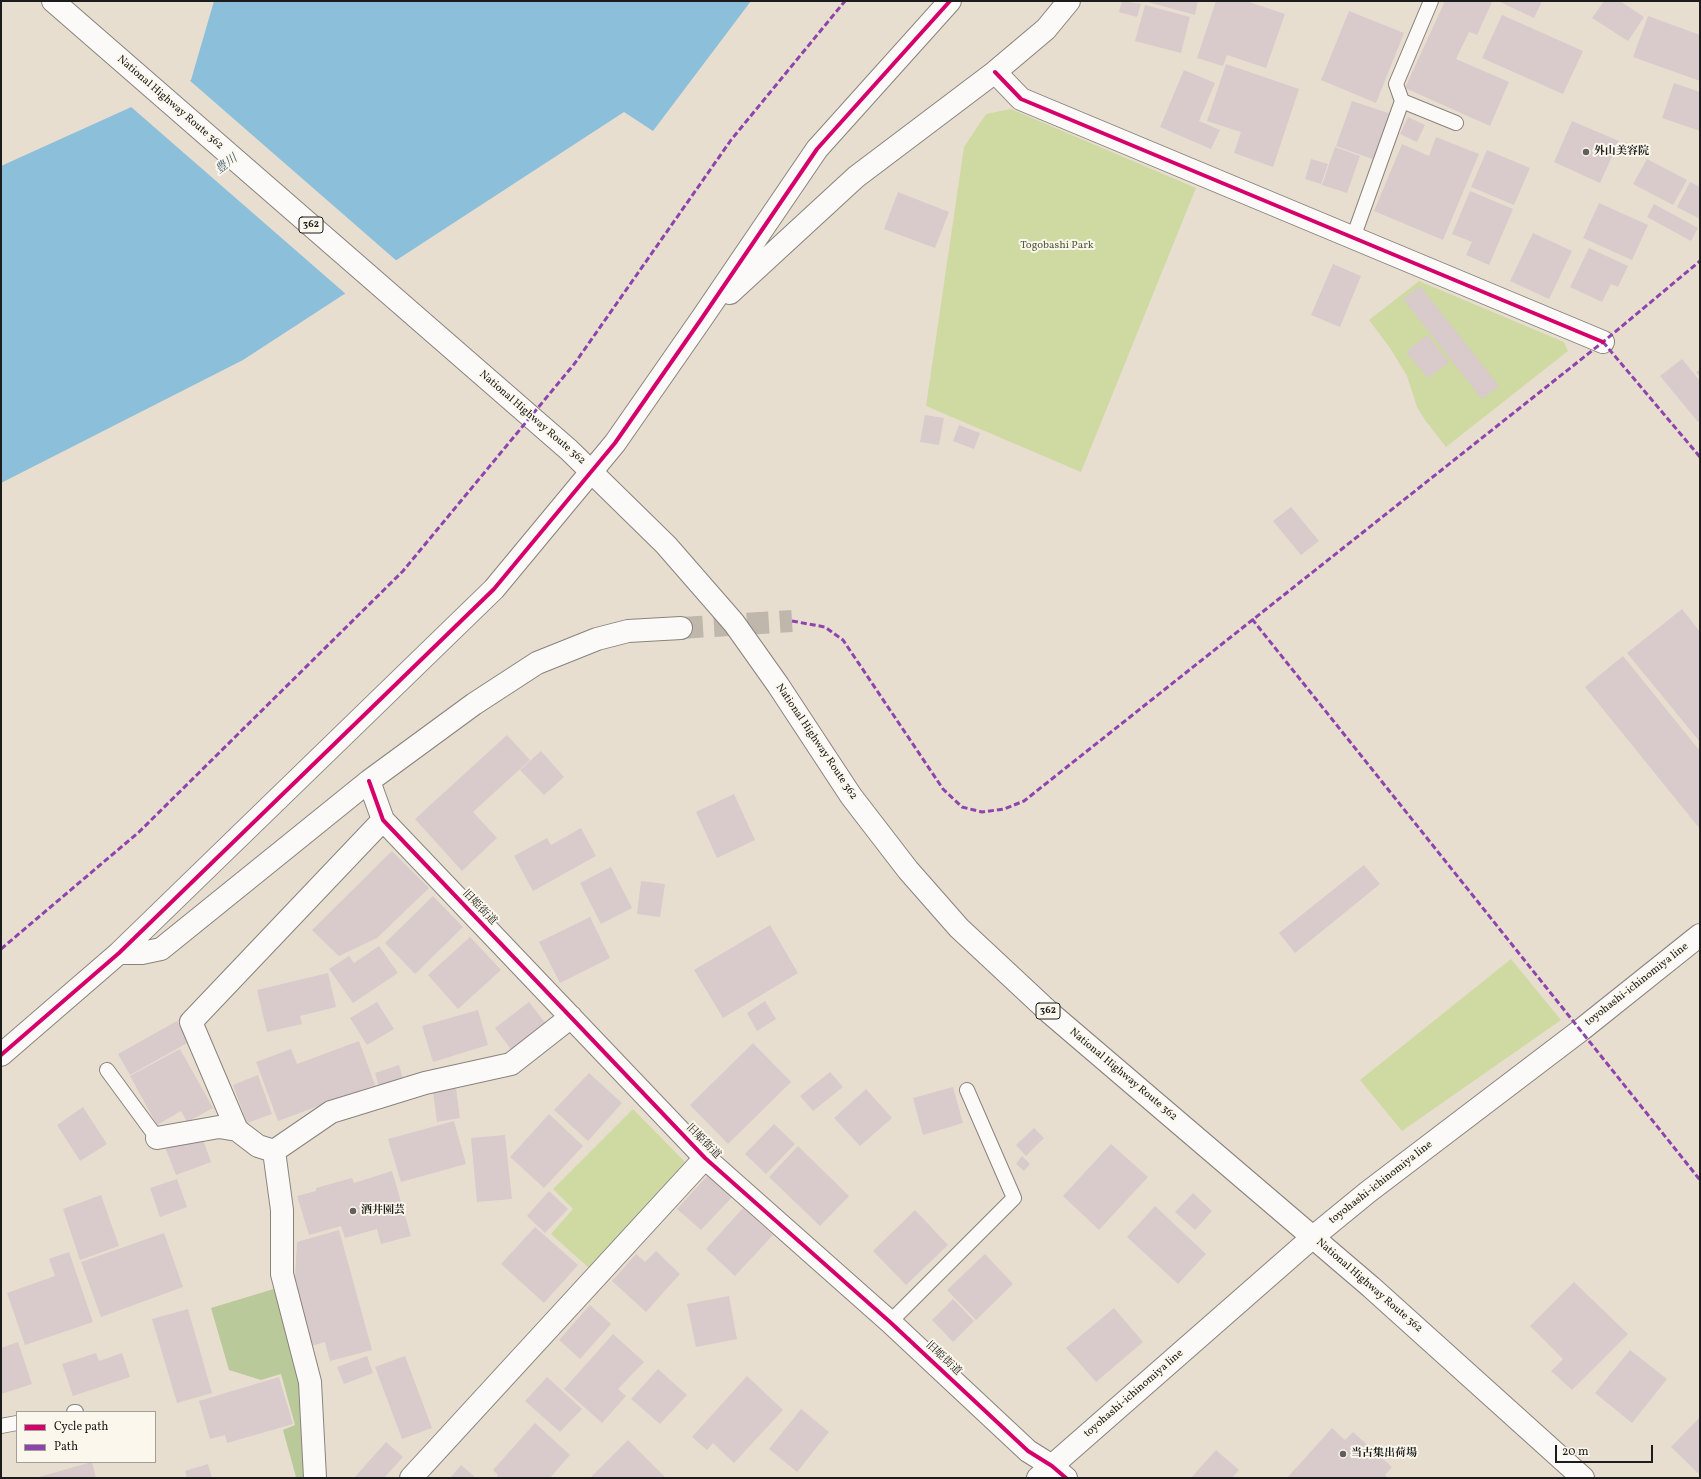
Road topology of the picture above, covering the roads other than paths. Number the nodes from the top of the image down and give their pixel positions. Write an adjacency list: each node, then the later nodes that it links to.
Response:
1 (53, 1): 11 (main road, National Highway Route 362 / 362)
2 (950, 1): 9 (main road)
3 (1069, 1): 5 (main road)
4 (1430, 1): 6 (lane)
5 (995, 72): 8 (main road); 9 (main road)
6 (1402, 101): 7 (lane); 8 (lane)
7 (1456, 122)
8 (1354, 238): 10 (main road)
9 (702, 318): 11 (main road)
10 (1603, 342)
11 (592, 471): 16 (main road); 25 (main road, National Highway Route 362 / 362)
12 (682, 628): 13 (main road)
13 (369, 781): 14 (main road, 旧姫街道); 16 (main road)
14 (382, 820): 17 (main road, 旧姫街道); 21 (main road)
15 (1700, 935): 25 (main road, toyohashi-ichinomiya line)
16 (120, 953): 18 (main road)
17 (570, 1017): 23 (main road); 24 (main road, 旧姫街道)
18 (1, 1055)
19 (106, 1070): 22 (lane)
20 (967, 1090): 26 (lane)
21 (237, 1130): 22 (main road); 23 (main road)
22 (157, 1138)
23 (274, 1151): 30 (main road)
24 (705, 1158): 26 (main road, 旧姫街道); 31 (main road)
25 (1313, 1236): 29 (main road, toyohashi-ichinomiya line); 32 (main road, National Highway Route 362 / 362)
26 (890, 1322): 29 (main road, 旧姫街道)
27 (16, 1423): 28 (lane)
28 (1, 1426)
29 (1052, 1474)
30 (315, 1478)
31 (411, 1478)
32 (1583, 1478)

